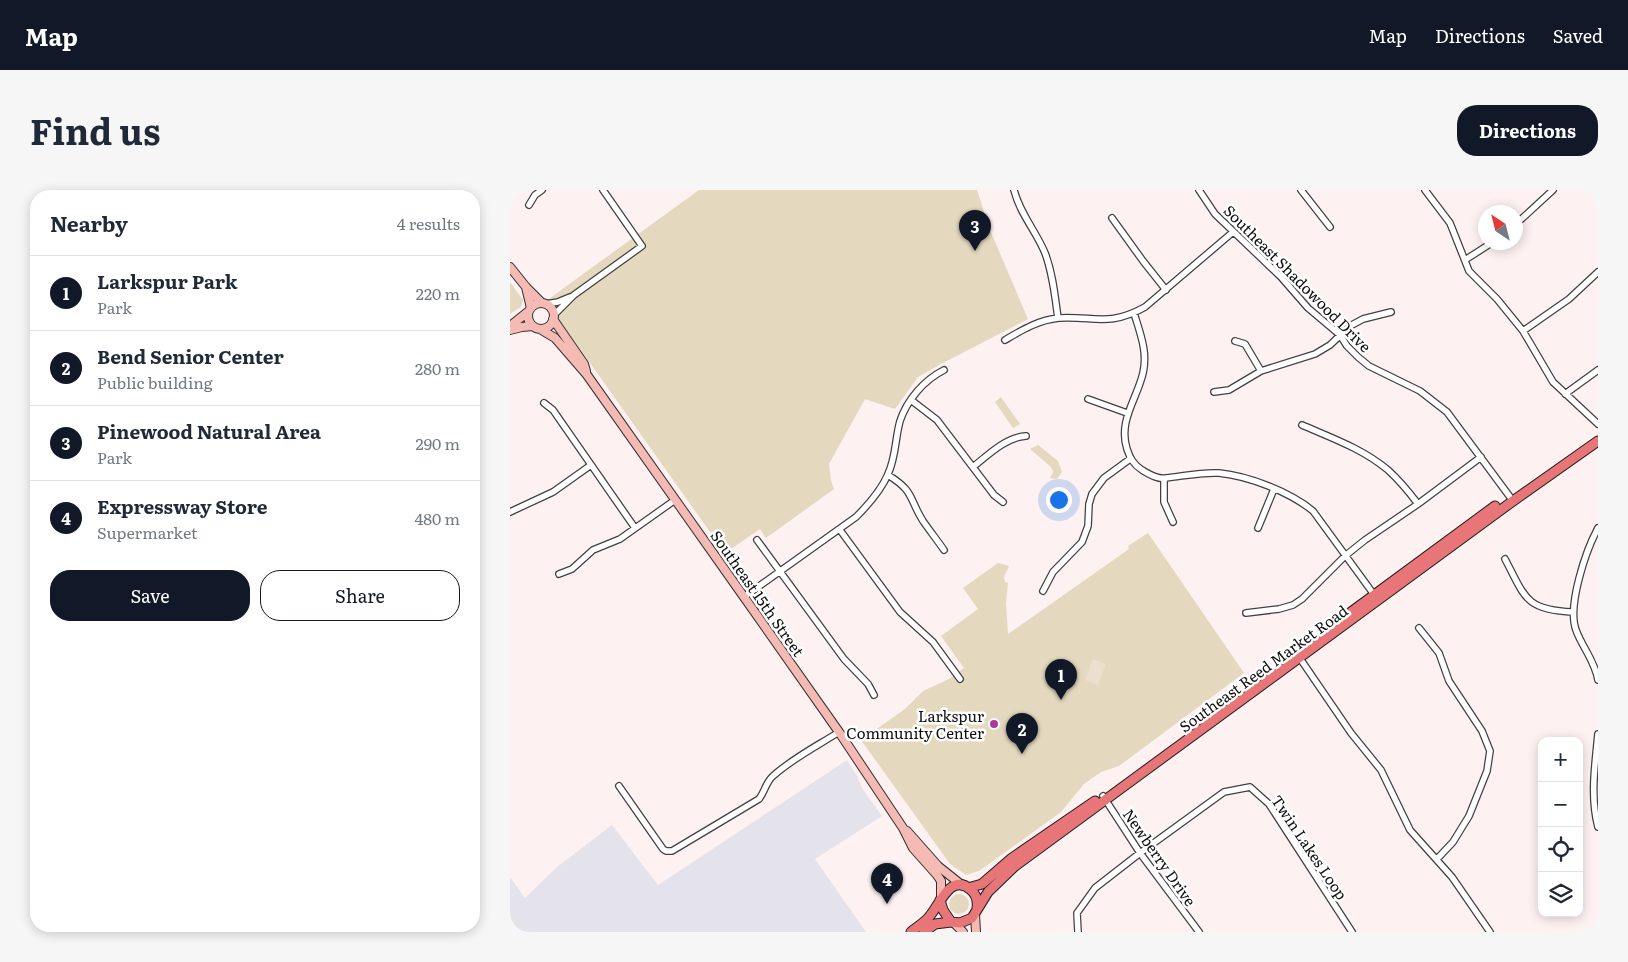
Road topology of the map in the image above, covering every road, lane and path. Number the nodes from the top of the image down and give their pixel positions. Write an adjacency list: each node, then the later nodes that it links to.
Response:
1 (542, 190): 8 (street)
2 (603, 190): 19 (street)
3 (1014, 190): 25 (street)
4 (1199, 190): 12 (street, Southeast Shadowood Drive)
5 (1302, 190): 11 (street)
6 (1425, 190): 14 (street)
7 (1552, 190): 9 (street)
8 (529, 205)
9 (1523, 217)
10 (1112, 218): 18 (street)
11 (1330, 227)
12 (1233, 232): 18 (street); 30 (street, Southeast Shadowood Drive)
13 (1481, 250): 14 (street)
14 (1465, 260): 29 (street)
15 (510, 266): 17 (main road)
16 (1598, 272): 29 (street)
17 (526, 287): 20 (main road); 21 (main road)
18 (1166, 290): 23 (street)
19 (574, 295): 20 (street); 24 (street)
20 (544, 304): 21 (main road); 24 (main road)
21 (530, 310): 26 (main road); 27 (main road)
22 (1391, 312): 30 (street)
23 (1134, 313): 25 (street); 42 (street)
24 (554, 317): 27 (main road); 36 (main road, Southeast 15th Street)
25 (1058, 318): 31 (street)
26 (510, 326)
27 (537, 327): 28 (main road); 36 (main road, Southeast 15th Street)
28 (510, 330)
29 (1523, 331): 38 (street)
30 (1340, 335): 35 (street); 48 (street, Southeast Shadowood Drive)
31 (1005, 340)
32 (1235, 341): 35 (street)
33 (944, 370): 40 (street)
34 (1598, 370): 38 (street)
35 (1260, 371): 37 (street)
36 (587, 376): 56 (main road, Southeast 15th Street)
37 (1214, 392)
38 (1565, 394): 43 (street)
39 (1088, 399): 42 (street)
40 (911, 400): 51 (street); 52 (street)
41 (544, 403): 50 (street)
42 (1127, 412): 49 (street)
43 (1598, 424)
44 (1302, 425): 58 (street)
45 (1598, 434): 55 (main road, Southeast Reed Market Road)
46 (1026, 436): 51 (street)
47 (1598, 441): 55 (main road, Southeast Reed Market Road)
48 (1481, 457): 55 (street, Southeast Shadowood Drive); 58 (street)
49 (1130, 459): 53 (street); 71 (street)
50 (591, 465): 59 (street); 61 (street)
51 (972, 467): 57 (street)
52 (888, 475): 64 (street); 66 (street)
53 (1164, 479): 54 (street); 60 (street)
54 (1274, 488): 62 (street); 67 (street)
55 (1511, 499): 73 (main road, Southeast Reed Market Road)
56 (675, 500): 61 (street); 72 (main road, Southeast 15th Street)
57 (1003, 502)
58 (1418, 504): 67 (street)
59 (510, 512)
60 (1173, 522)
61 (635, 528): 70 (street)
62 (1258, 528)
63 (1598, 528): 74 (street)
64 (840, 530): 69 (street); 78 (street)
65 (757, 540): 69 (street)
66 (944, 550)
67 (1345, 556): 73 (street); 75 (street)
68 (1505, 559): 74 (street)
69 (781, 571): 72 (street); 80 (street)
70 (559, 574)
71 (1043, 591)
72 (744, 597): 81 (main road, Southeast 15th Street)
73 (1376, 597): 77 (main road, Southeast Reed Market Road); 84 (main road, Southeast Reed Market Road)
74 (1573, 612): 79 (street)
75 (1246, 613)
76 (1418, 628): 88 (street)
77 (1299, 657): 84 (main road, Southeast Reed Market Road); 88 (street)
78 (960, 679)
79 (1598, 680)
80 (874, 695)
81 (839, 732): 83 (street); 86 (main road, Southeast 15th Street)
82 (1598, 734): 85 (street)
83 (620, 786)
84 (1104, 798): 87 (street, Newberry Drive); 89 (main road, Southeast Reed Market Road); 91 (main road, Southeast Reed Market Road)
85 (1598, 827)
86 (904, 828): 89 (main road, Southeast 15th Street); 90 (main road, Southeast 15th Street)
87 (1140, 852): 97 (street); 98 (street, Newberry Drive); 99 (street, Twin Lakes Loop)
88 (1437, 859): 100 (street)
89 (965, 886): 90 (main road, Southeast Reed Market Road); 91 (main road, Southeast 15th Street)
90 (941, 898): 92 (main road, Southeast 15th Street); 93 (main road, Southeast Reed Market Road)
91 (976, 911): 92 (main road, Southeast Reed Market Road); 96 (main road, Southeast 15th Street)
92 (953, 922): 94 (main road, Southeast Reed Market Road); 95 (main road, Southeast 15th Street)
93 (911, 932)
94 (924, 932)
95 (964, 932)
96 (976, 932)
97 (1078, 932)
98 (1199, 932)
99 (1352, 932)
100 (1490, 932)

